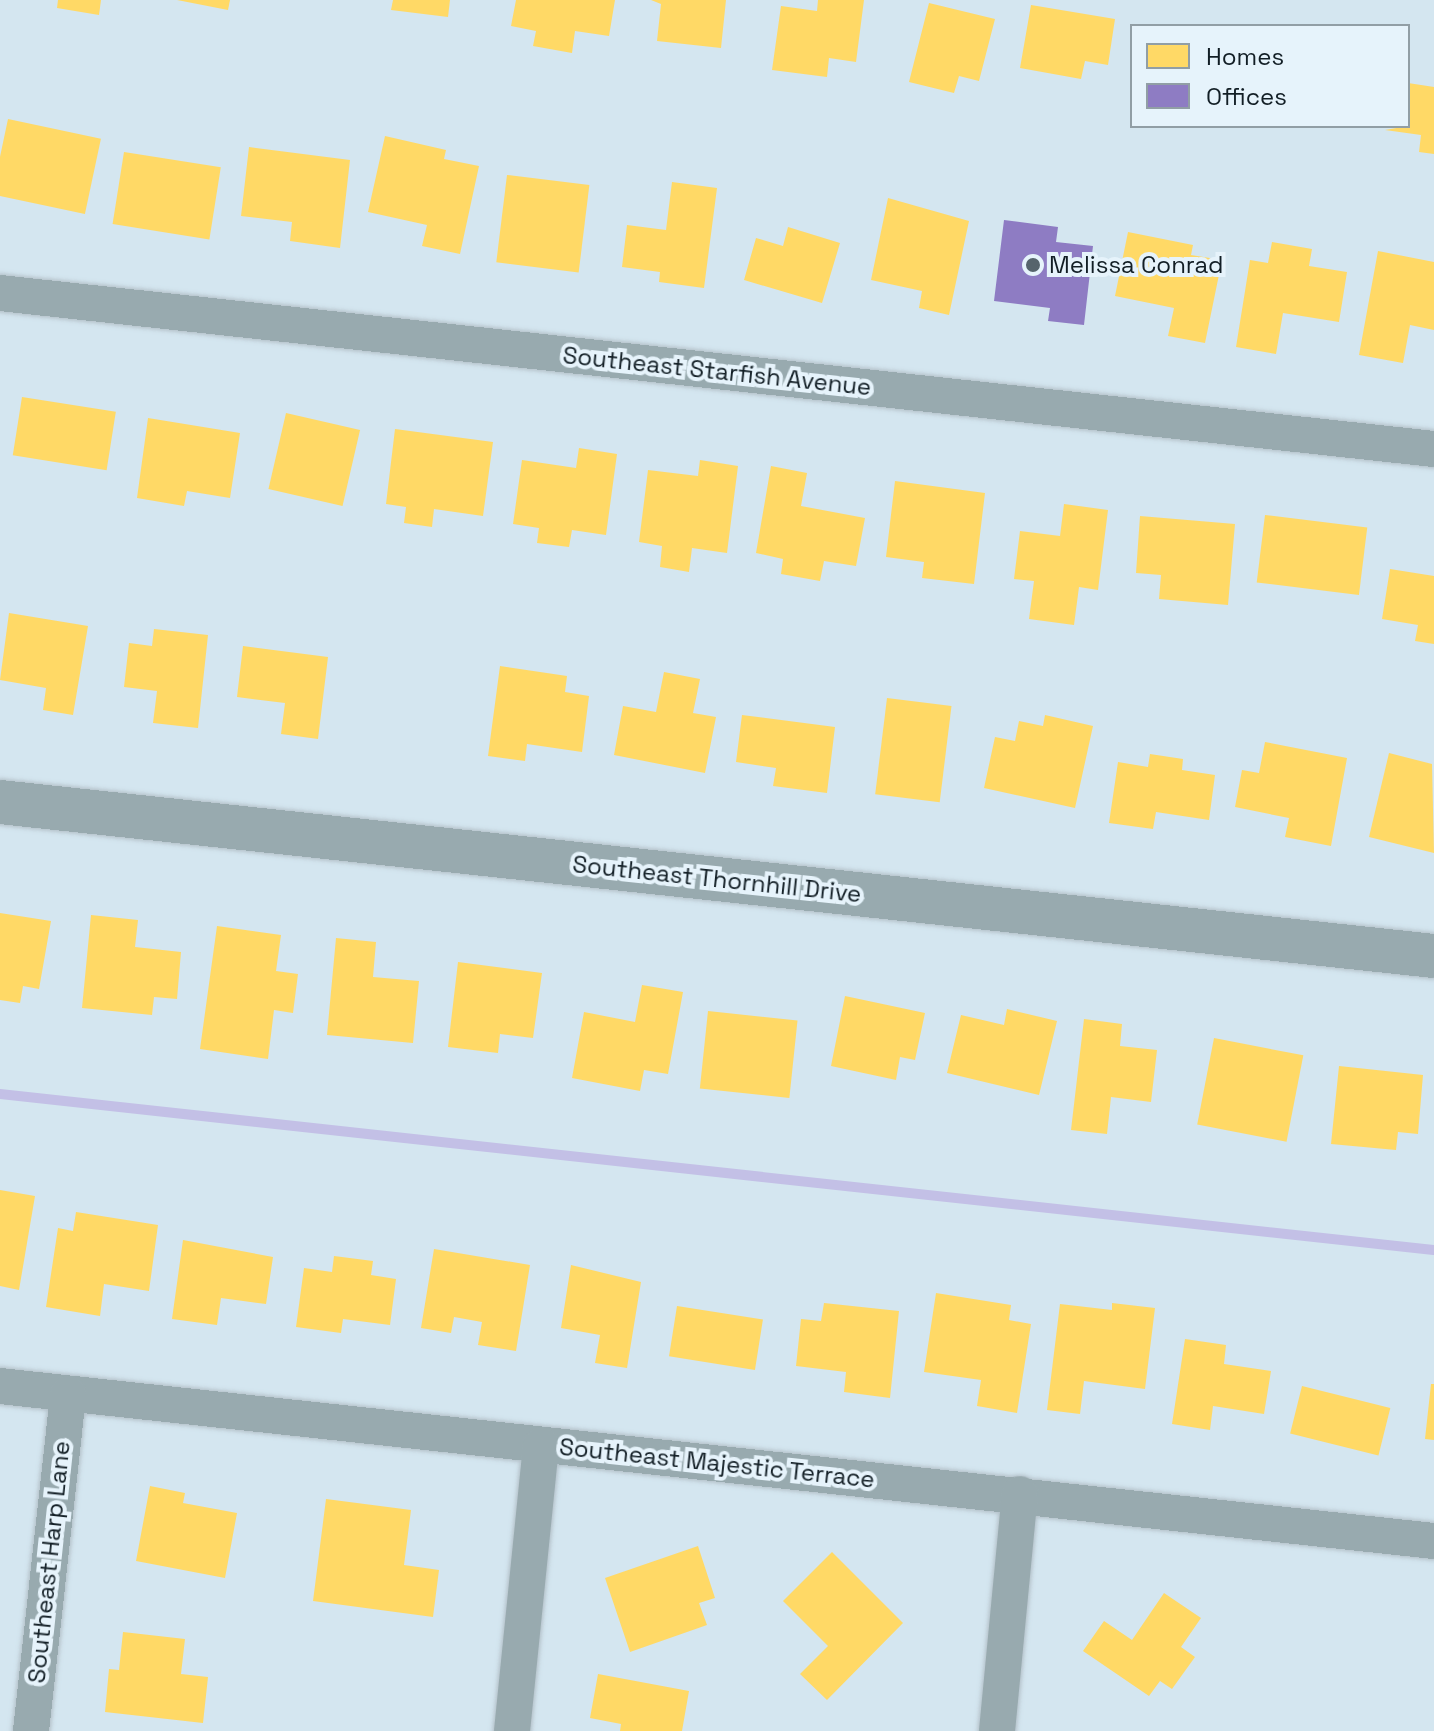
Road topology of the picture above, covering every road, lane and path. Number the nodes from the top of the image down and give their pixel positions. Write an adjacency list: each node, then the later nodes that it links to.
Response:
1 (0, 293): 2 (street, Southeast Starfish Avenue)
2 (1434, 449)
3 (0, 802): 4 (street, Southeast Thornhill Drive)
4 (1434, 956)
5 (0, 1386): 6 (street, Southeast Majestic Terrace)
6 (68, 1394): 7 (street, Southeast Majestic Terrace); 10 (street, Southeast Harp Lane)
7 (541, 1445): 8 (street, Southeast Majestic Terrace); 11 (street)
8 (1020, 1494): 9 (street, Southeast Majestic Terrace); 12 (street)
9 (1434, 1541)
10 (31, 1731)
11 (512, 1731)
12 (997, 1731)

